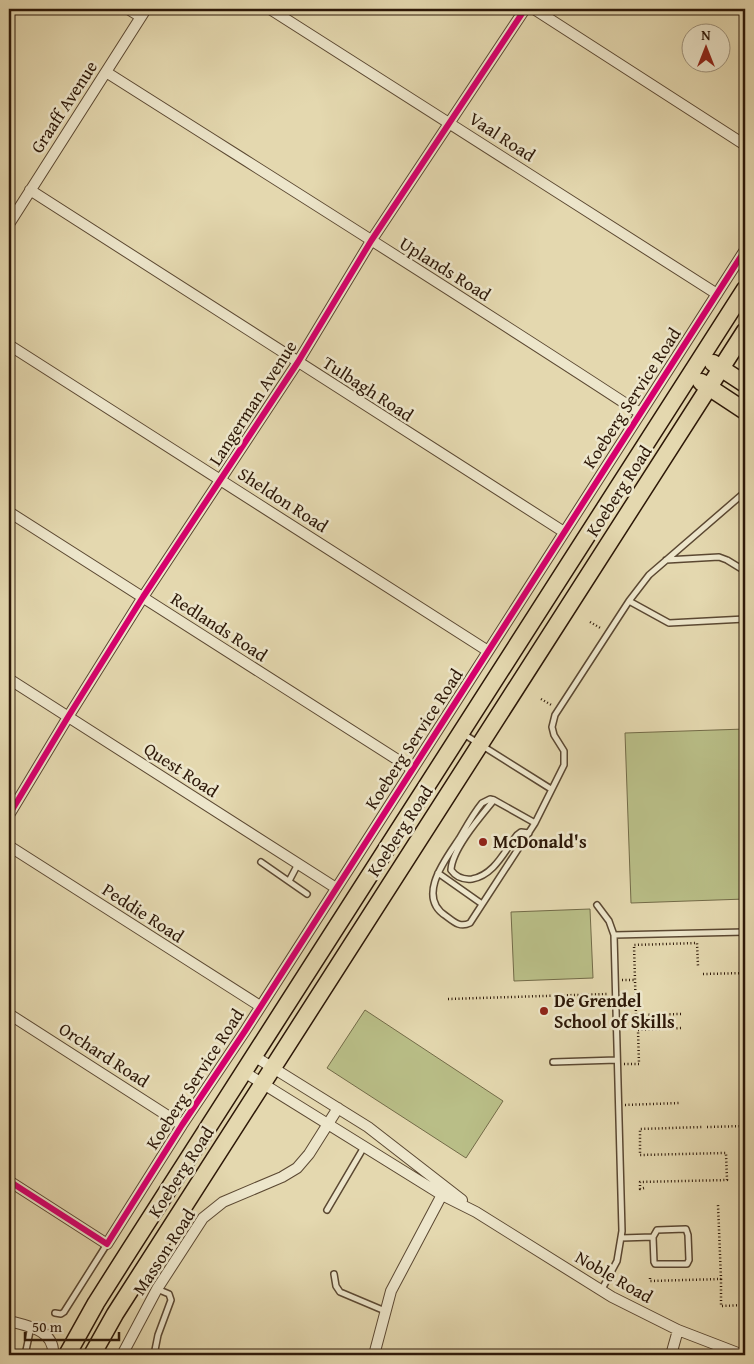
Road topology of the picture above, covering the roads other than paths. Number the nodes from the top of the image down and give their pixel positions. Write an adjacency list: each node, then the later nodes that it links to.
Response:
1 (128, 9): 5 (street)
2 (270, 9): 7 (street, Vaal Road)
3 (525, 9): 7 (street, Langerman Avenue)
4 (534, 9): 8 (street)
5 (144, 13): 6 (street, Graaff Avenue)
6 (106, 72): 9 (street, Graaff Avenue); 11 (street, Uplands Road)
7 (450, 123): 11 (street, Langerman Avenue); 14 (street, Vaal Road)
8 (745, 144)
9 (30, 190): 10 (street, Graaff Avenue); 18 (street, Tulbagh Road)
10 (9, 224)
11 (371, 241): 18 (street, Langerman Avenue); 24 (street, Uplands Road)
12 (745, 250): 14 (street, Koeberg Service Road)
13 (745, 289): 17 (main road, Koeberg Road)
14 (717, 294): 24 (street, Koeberg Service Road)
15 (745, 331): 19 (main road, Koeberg Road)
16 (9, 345): 25 (street, Sheldon Road)
17 (703, 357): 19 (main road); 20 (main road, Koeberg Road)
18 (298, 362): 25 (street, Langerman Avenue); 28 (street, Tulbagh Road)
19 (721, 368): 21 (main road); 22 (main road, Koeberg Road)
20 (691, 375): 22 (main road); 37 (main road, Koeberg Road)
21 (745, 384)
22 (709, 387): 23 (main road); 38 (main road, Koeberg Road)
23 (745, 411)
24 (640, 413): 28 (street, Koeberg Service Road)
25 (221, 480): 31 (street, Langerman Avenue); 34 (street, Sheldon Road)
26 (745, 492): 29 (lane)
27 (9, 512): 31 (street, Redlands Road)
28 (564, 532): 34 (street, Koeberg Service Road)
29 (666, 560): 30 (lane); 32 (lane)
30 (745, 571)
31 (144, 598): 36 (street, Langerman Avenue); 39 (street, Redlands Road)
32 (629, 601): 33 (lane); 40 (lane)
33 (745, 619)
34 (488, 651): 39 (street, Koeberg Service Road)
35 (9, 679): 36 (street, Quest Road)
36 (68, 716): 42 (street, Langerman Avenue); 47 (street, Quest Road)
37 (462, 733): 38 (lane); 58 (main road, Koeberg Road)
38 (480, 744): 40 (lane); 61 (main road, Koeberg Road)
39 (412, 769): 50 (street, Koeberg Service Road)
40 (551, 789): 43 (lane)
41 (494, 800): 43 (lane); 44 (lane); 48 (lane)
42 (9, 815)
43 (535, 823): 44 (lane)
44 (529, 833): 52 (lane)
45 (9, 846): 56 (street, Peddie Road)
46 (261, 862): 49 (lane)
47 (298, 864): 49 (lane); 50 (street, Quest Road)
48 (438, 873): 52 (lane); 52 (lane)
49 (288, 881): 51 (lane)
50 (336, 888): 56 (street, Koeberg Service Road)
51 (307, 894)
52 (482, 904)
53 (597, 905): 55 (lane)
54 (745, 932): 55 (lane)
55 (614, 935): 60 (lane)
56 (260, 1006): 65 (street, Koeberg Service Road)
57 (9, 1014): 65 (street, Orchard Road)
58 (254, 1056): 61 (street, Noble Road); 62 (main road, Koeberg Road)
59 (553, 1062): 60 (lane)
60 (618, 1062): 72 (lane)
61 (272, 1067): 63 (main road, Koeberg Road); 64 (street, Noble Road)
62 (244, 1072): 63 (street, Noble Road); 84 (main road, Koeberg Road)
63 (262, 1084): 66 (street, Noble Road); 85 (main road, Koeberg Road)
64 (338, 1108): 66 (street, Masson Road); 69 (street, Noble Road)
65 (182, 1124): 73 (street, Koeberg Service Road)
66 (328, 1124): 67 (street, Noble Road); 75 (street, Masson Road)
67 (364, 1147): 69 (street, Noble Road); 70 (lane)
68 (9, 1181): 73 (street)
69 (444, 1191): 76 (street, Noble Road); 77 (street)
70 (327, 1210)
71 (653, 1237): 71 (lane); 72 (lane)
72 (621, 1238): 76 (lane)
73 (107, 1244): 78 (lane, Koeberg Service Road)
74 (334, 1274): 77 (lane)
75 (158, 1288): 86 (street, Masson Road); 87 (lane)
76 (601, 1291): 81 (street, Noble Road)
77 (385, 1311): 88 (street)
78 (55, 1313)
79 (9, 1320): 80 (street)
80 (33, 1327): 82 (lane); 83 (street)
81 (678, 1330): 89 (street); 90 (street, Noble Road)
82 (25, 1355)
83 (53, 1355)
84 (66, 1355)
85 (92, 1355)
86 (122, 1355)
87 (154, 1355)
88 (374, 1355)
89 (672, 1355)
90 (743, 1355)

